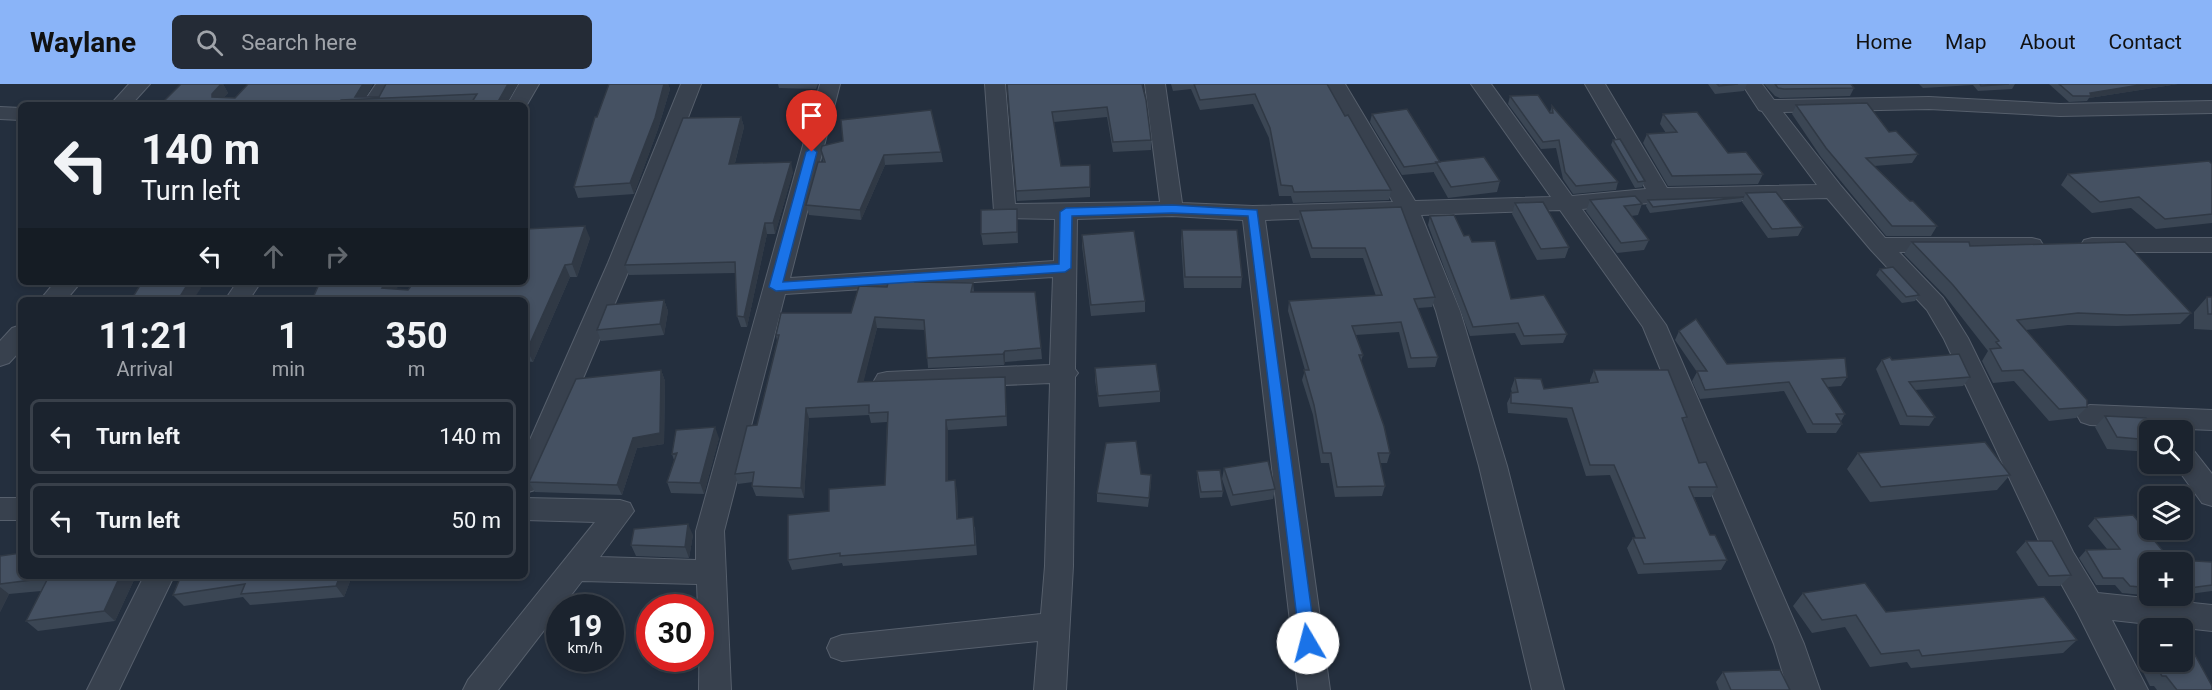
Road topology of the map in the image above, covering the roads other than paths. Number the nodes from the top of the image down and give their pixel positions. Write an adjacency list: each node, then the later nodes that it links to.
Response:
1 (140, 84): 12 (street)
2 (386, 84): 13 (street)
3 (529, 84): 14 (street)
4 (691, 84): 41 (street)
5 (830, 84): 30 (street)
6 (995, 84): 24 (street)
7 (1155, 84): 23 (street)
8 (1335, 84): 22 (street)
9 (1481, 84): 21 (street)
10 (1595, 84): 20 (street)
11 (1752, 84): 15 (street)
12 (123, 102)
13 (374, 102)
14 (519, 102)
15 (1766, 106): 16 (street); 19 (street)
16 (2212, 107)
17 (0, 113): 18 (street)
18 (18, 114)
19 (1833, 191): 20 (street); 26 (street)
20 (1660, 195): 21 (street)
21 (1566, 203): 22 (street); 59 (street)
22 (1407, 206): 25 (street); 58 (street)
23 (1172, 209): 24 (street); 25 (street)
24 (1066, 212): 28 (street)
25 (1253, 213): 57 (street)
26 (1879, 245): 27 (street); 49 (street)
27 (2212, 245)
28 (1065, 268): 30 (street); 34 (street)
29 (66, 285): 31 (street)
30 (776, 287): 47 (street)
31 (55, 297)
32 (18, 337): 33 (street)
33 (0, 357)
34 (1065, 374): 35 (street); 51 (street)
35 (886, 381)
36 (2090, 415): 38 (street)
37 (2212, 420): 39 (street)
38 (2139, 421)
39 (2193, 421)
40 (2193, 469): 42 (street)
41 (528, 475)
42 (2212, 495)
43 (0, 509): 44 (street)
44 (18, 509)
45 (528, 509): 46 (street)
46 (574, 569): 47 (street); 53 (street)
47 (711, 572): 55 (street)
48 (158, 579): 54 (street)
49 (2089, 605): 50 (street); 60 (street)
50 (2212, 618)
51 (1055, 626): 52 (street); 56 (street)
52 (842, 648)
53 (486, 685)
54 (103, 690)
55 (715, 690)
56 (1050, 690)
57 (1314, 690)
58 (1548, 690)
59 (1804, 690)
60 (2132, 690)

